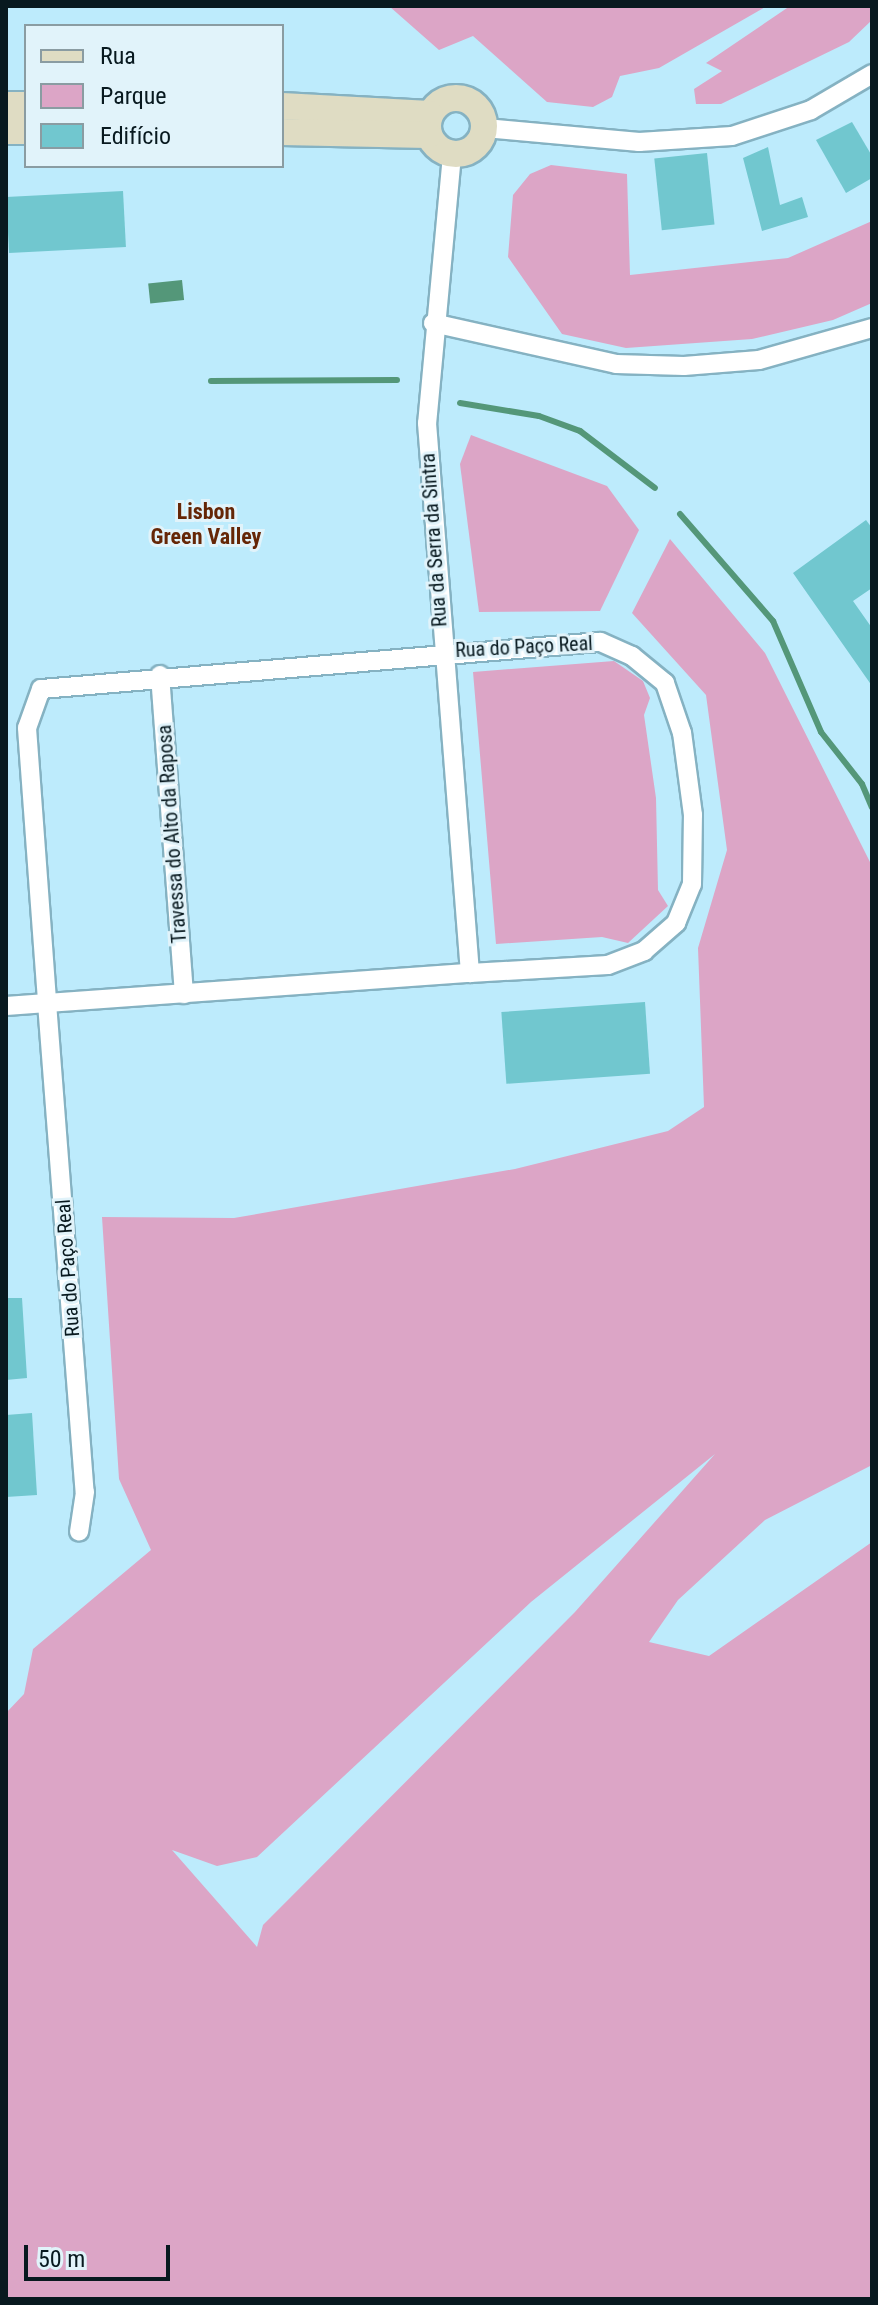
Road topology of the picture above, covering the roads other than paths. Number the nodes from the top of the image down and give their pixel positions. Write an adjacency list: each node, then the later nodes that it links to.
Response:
1 (872, 74): 4 (street)
2 (284, 106): 3 (street)
3 (429, 124): 4 (street); 5 (street); 6 (street)
4 (485, 128): 6 (street)
5 (284, 132)
6 (452, 155): 7 (street, Rua da Serra da Sintra)
7 (433, 323): 8 (street); 9 (street, Rua da Serra da Sintra)
8 (872, 328)
9 (443, 651): 10 (street, Rua do Paço Real); 11 (street, Rua da Serra da Sintra); 11 (street, Rua do Paço Real)
10 (160, 675): 12 (street, Travessa do Alto da Raposa); 13 (street, Rua do Paço Real)
11 (470, 973): 12 (street, Rua do Paço Real)
12 (184, 994): 13 (street, Rua do Paço Real)
13 (47, 1003): 14 (street, Rua do Paço Real); 15 (street, Rua do Paço Real)
14 (6, 1006)
15 (79, 1532)

